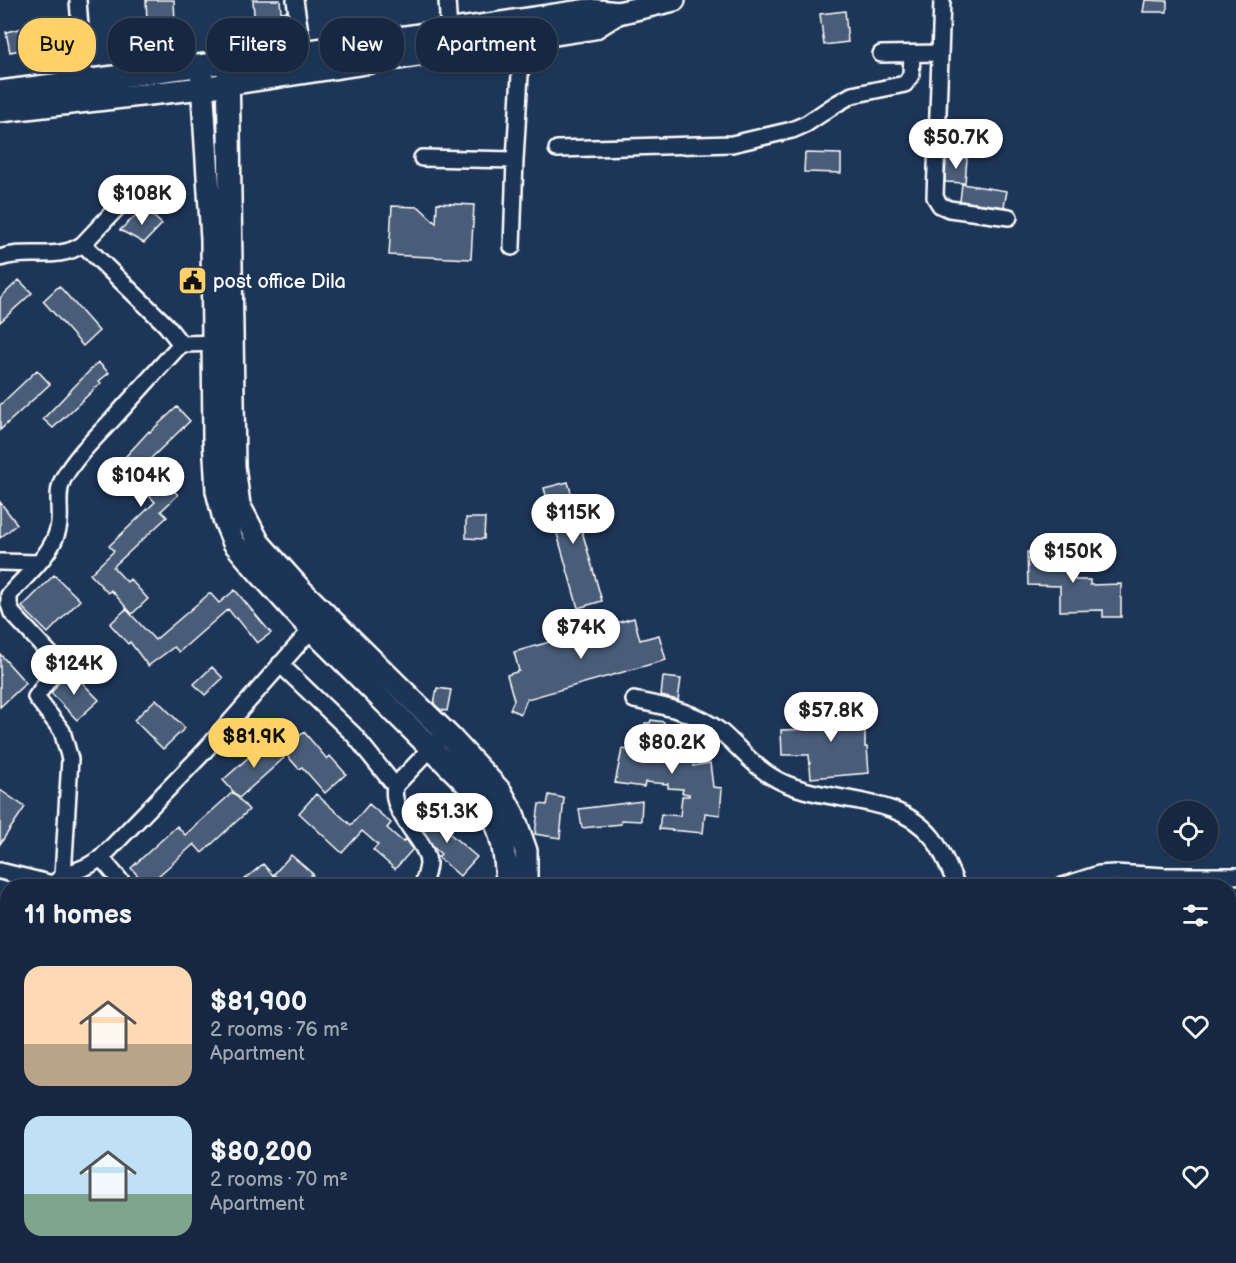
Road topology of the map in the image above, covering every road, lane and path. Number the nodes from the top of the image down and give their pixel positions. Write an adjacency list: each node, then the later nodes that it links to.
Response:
1 (78, 0): 21 (street)
2 (295, 0): 7 (street)
3 (447, 0): 8 (street)
4 (673, 0): 6 (street)
5 (942, 0): 13 (street)
6 (617, 7): 9 (street); 10 (street)
7 (298, 18)
8 (448, 18)
9 (538, 18)
10 (557, 34)
11 (416, 37): 12 (street)
12 (308, 51)
13 (940, 52): 15 (street); 30 (street)
14 (881, 54): 15 (street)
15 (912, 54): 26 (street)
16 (416, 56): 22 (street)
17 (207, 65): 18 (street)
18 (201, 66): 21 (street); 23 (street)
19 (228, 72): 22 (street)
20 (520, 72): 28 (street)
21 (84, 81): 24 (street)
22 (229, 85): 23 (street); 34 (street)
23 (202, 88): 25 (street); 34 (street)
24 (0, 92)
25 (0, 111)
26 (557, 149)
27 (422, 158): 28 (street)
28 (515, 160): 32 (street)
29 (134, 191): 31 (street)
30 (1009, 218)
31 (83, 244): 33 (street); 35 (street)
32 (512, 247)
33 (0, 258)
34 (222, 343): 35 (street); 38 (street)
35 (181, 344): 37 (street)
36 (0, 562): 37 (street)
37 (38, 563): 46 (street)
38 (319, 622): 39 (street); 41 (street); 42 (street)
39 (280, 664): 43 (street); 44 (street)
40 (634, 700): 54 (street)
41 (446, 733): 42 (street); 53 (street)
42 (431, 748): 43 (street); 52 (street)
43 (395, 786): 51 (street)
44 (101, 858): 46 (street); 50 (street)
45 (0, 872): 48 (street)
46 (63, 876): 49 (street)
47 (1236, 876): 55 (street)
48 (31, 879)
49 (59, 879)
50 (119, 879)
51 (425, 879)
52 (506, 879)
53 (526, 879)
54 (953, 879)
55 (1084, 879)

